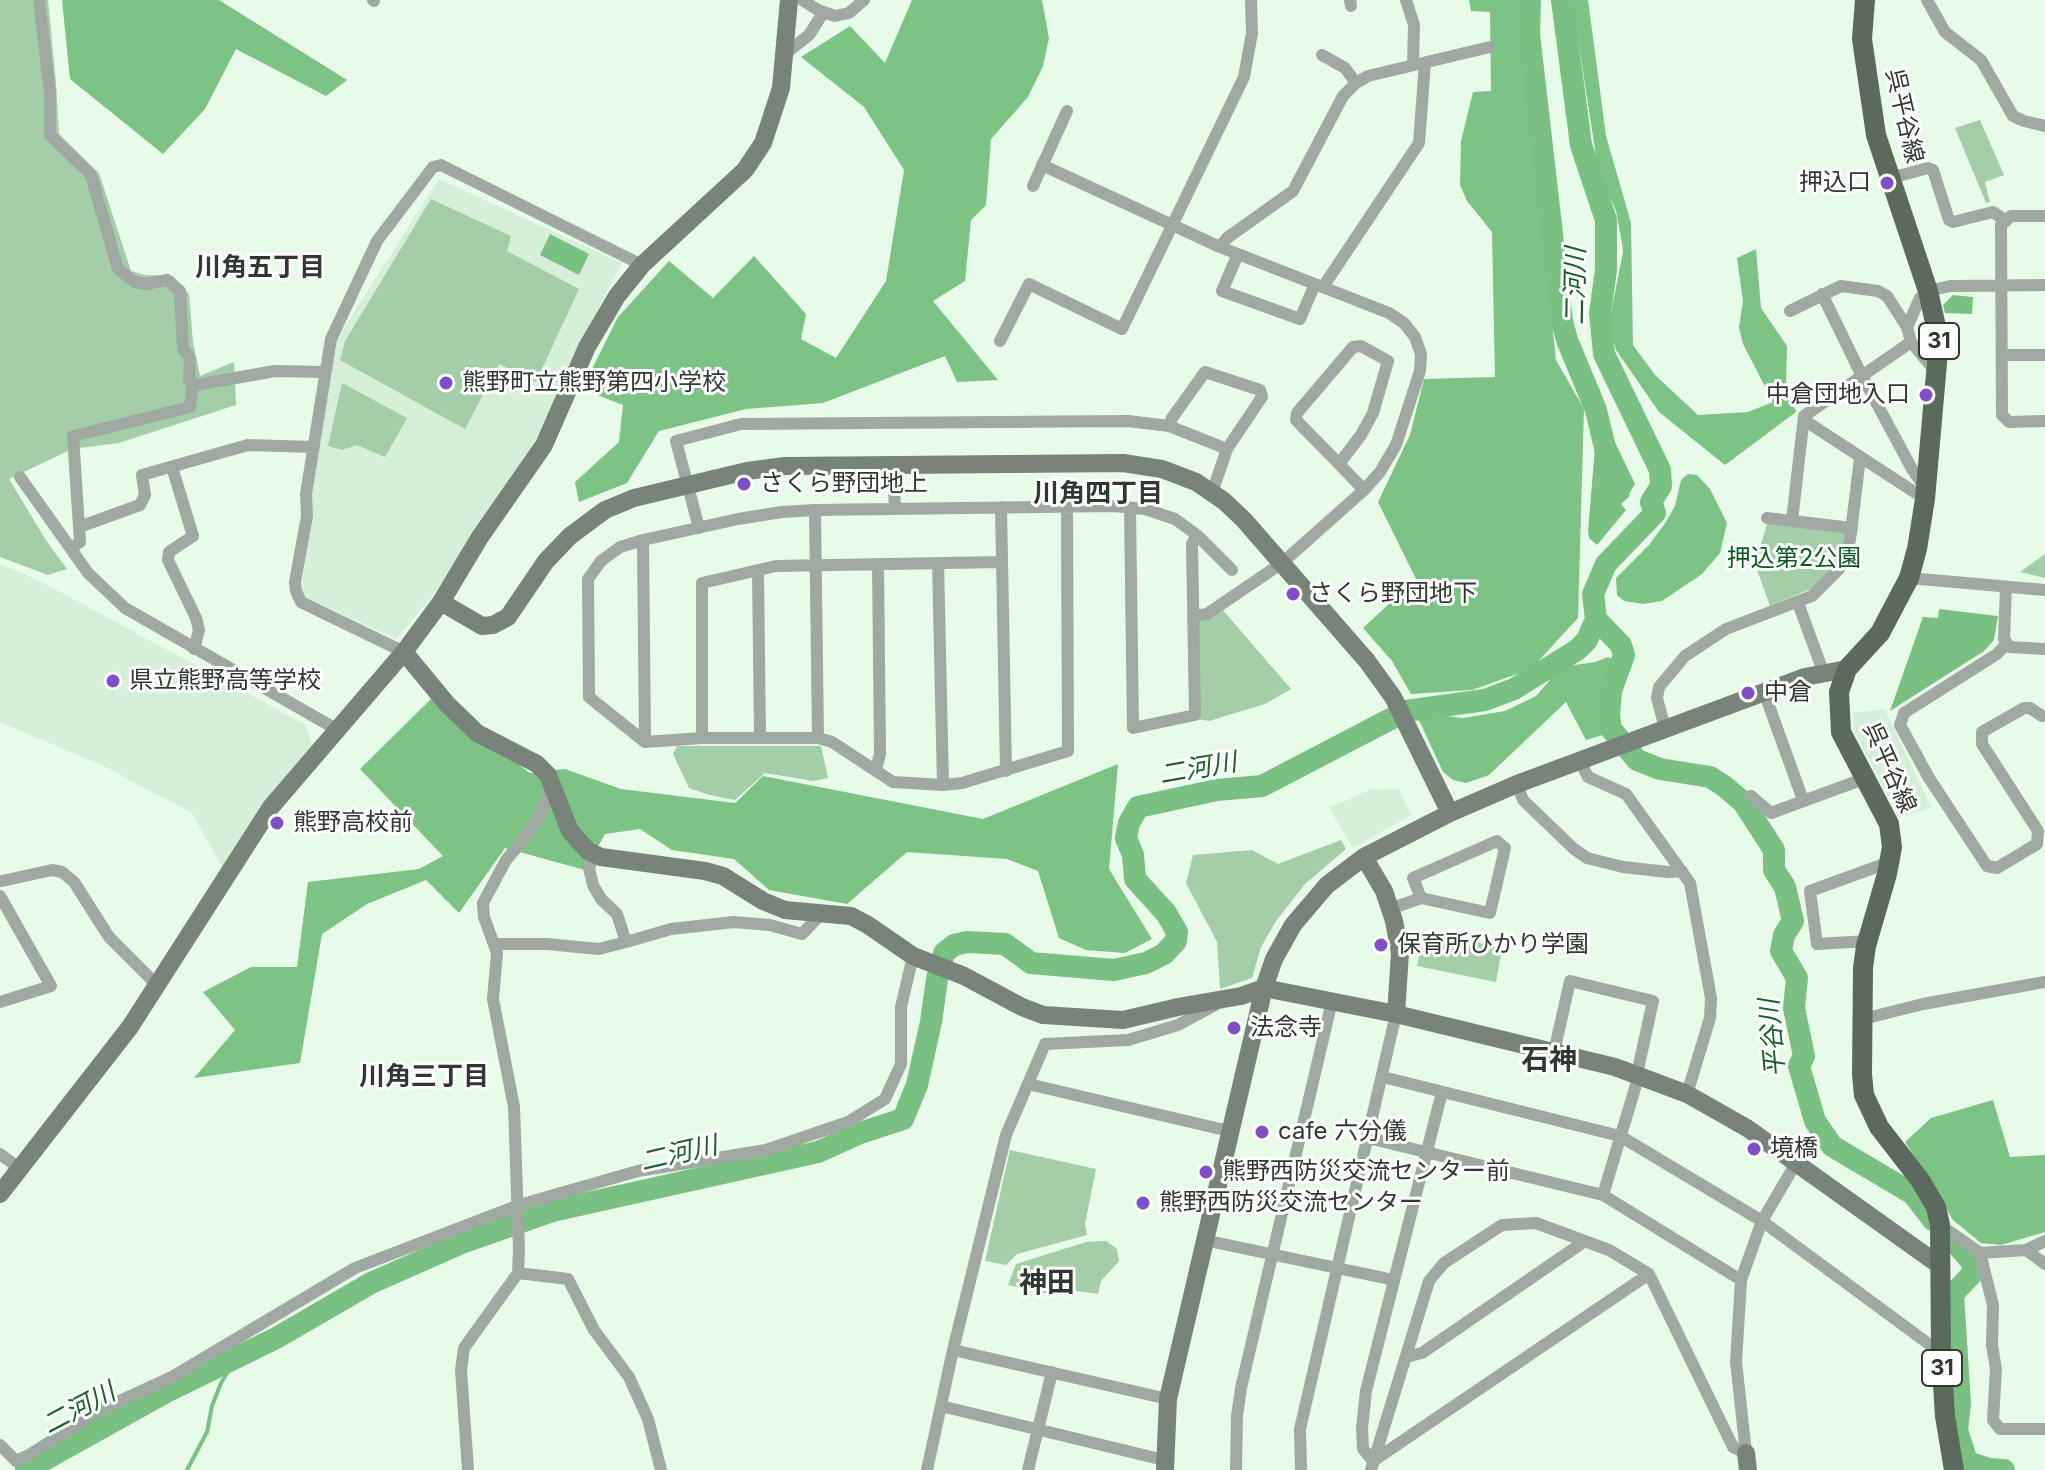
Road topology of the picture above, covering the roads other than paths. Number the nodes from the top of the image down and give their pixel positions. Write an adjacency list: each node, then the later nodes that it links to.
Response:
1 (39, 0): 40 (street)
2 (789, 0): 11 (street)
3 (802, 0): 9 (street)
4 (864, 0): 9 (street)
5 (1251, 0): 22 (street)
6 (1406, 0): 13 (street)
7 (1927, 0): 16 (street)
8 (1866, 2): 18 (main road, 呉平谷線 / 31)
9 (823, 13): 11 (street)
10 (1490, 47): 13 (street)
11 (785, 54): 25 (street)
12 (1322, 55): 14 (street)
13 (1419, 64): 14 (street); 28 (street)
14 (1356, 83): 23 (street)
15 (1067, 111): 17 (street)
16 (2045, 126)
17 (1042, 165): 19 (street); 22 (street)
18 (1891, 178): 21 (street); 29 (main road, 呉平谷線 / 31)
19 (1033, 186)
20 (2045, 216): 21 (street)
21 (2006, 221): 26 (street)
22 (1171, 225): 23 (street); 33 (street)
23 (1220, 247): 24 (street)
24 (1238, 254): 28 (street); 28 (street)
25 (642, 265): 38 (street); 78 (street)
26 (2002, 285): 27 (street); 29 (street); 35 (street)
27 (2045, 285)
28 (1319, 286): 52 (street)
29 (1928, 291): 32 (street); 37 (main road, 呉平谷線 / 31)
30 (1822, 294): 31 (street); 32 (street); 39 (street)
31 (1790, 311)
32 (1907, 327): 34 (street)
33 (1000, 341)
34 (1911, 342): 37 (street); 39 (street)
35 (2002, 355): 36 (street); 42 (street)
36 (2045, 355)
37 (1937, 370): 54 (main road, 呉平谷線 / 31)
38 (325, 372): 40 (street); 44 (street)
39 (1862, 376): 41 (street); 54 (street)
40 (193, 383): 62 (street)
41 (1804, 420): 46 (street); 61 (street)
42 (2045, 421)
43 (1169, 426): 45 (street); 45 (street); 51 (street)
44 (314, 447): 49 (street); 84 (street)
45 (1227, 449): 53 (street)
46 (1860, 458): 54 (street); 64 (street)
47 (1339, 464): 47 (street); 52 (street)
48 (893, 466): 51 (street); 53 (street); 58 (street)
49 (172, 467): 62 (street); 82 (street)
50 (20, 477): 67 (street)
51 (687, 484): 63 (street); 78 (street)
52 (1364, 490): 70 (street)
53 (1212, 493): 70 (street)
54 (1925, 494): 75 (main road, 呉平谷線 / 31)
55 (1001, 507): 56 (street); 58 (street); 68 (street)
56 (1067, 507): 57 (street); 97 (street)
57 (1130, 508): 65 (street); 80 (street)
58 (895, 509): 59 (street)
59 (815, 510): 63 (street); 71 (street)
60 (1767, 518): 61 (street)
61 (1792, 521): 64 (street)
62 (79, 527): 67 (street)
63 (699, 528): 66 (street)
64 (1852, 528): 79 (street)
65 (1197, 535): 74 (street); 80 (street)
66 (643, 540): 94 (street); 94 (street)
67 (71, 548): 82 (street)
68 (1001, 562): 69 (street); 97 (street)
69 (938, 563): 72 (street); 100 (street)
70 (1282, 563): 80 (street); 104 (street)
71 (816, 564): 72 (street); 73 (street); 93 (street)
72 (878, 564): 96 (street)
73 (758, 570): 91 (street); 92 (street)
74 (1232, 570)
75 (1909, 578): 76 (street); 85 (main road, 呉平谷線 / 31)
76 (2006, 587): 77 (street); 81 (street)
77 (2045, 590)
78 (441, 602): 84 (street)
79 (1798, 603): 86 (street); 89 (street)
80 (1193, 616)
81 (2007, 643): 83 (street); 88 (street)
82 (194, 649): 90 (street)
83 (2045, 649)
84 (404, 652): 90 (street); 101 (street)
85 (1847, 669): 86 (street); 98 (main road, 呉平谷線 / 31)
86 (1824, 674): 87 (street)
87 (1764, 692): 89 (street); 103 (street)
88 (2044, 719)
89 (1665, 728): 95 (street)
90 (336, 729): 119 (street)
91 (702, 738): 92 (street); 94 (street)
92 (760, 738): 93 (street)
93 (818, 738): 96 (street)
94 (645, 742)
95 (1580, 761): 99 (street); 108 (street)
96 (876, 769): 100 (street)
97 (1006, 771): 100 (street)
98 (1866, 778): 103 (street); 107 (main road, 呉平谷線 / 31)
99 (1517, 784): 104 (street); 108 (street)
100 (943, 785)
101 (552, 787): 105 (street); 116 (street)
102 (1751, 796): 103 (street)
103 (1803, 800)
104 (1450, 813): 106 (street)
105 (595, 854): 113 (street); 115 (street)
106 (1364, 857): 112 (street); 120 (street)
107 (1890, 862): 114 (main road, 呉平谷線 / 31); 114 (street)
108 (1682, 871): 131 (street)
109 (1, 880): 119 (street)
110 (0, 896): 123 (street)
111 (1421, 898): 111 (street); 112 (street)
112 (1390, 909): 124 (street)
113 (822, 913): 115 (street); 117 (street)
114 (1868, 941): 125 (main road, 呉平谷線 / 31)
115 (626, 942): 116 (street)
116 (495, 944): 141 (street)
117 (919, 959): 121 (street); 141 (street)
118 (2045, 982): 125 (street)
119 (156, 984): 138 (street)
120 (1264, 988): 121 (street); 122 (street); 132 (street)
121 (1225, 999): 129 (street)
122 (1332, 1001): 124 (street); 149 (street)
123 (0, 1002)
124 (1396, 1014): 126 (street); 128 (street)
125 (1863, 1019): 143 (main road, 呉平谷線 / 31)
126 (1554, 1052): 127 (street); 127 (street)
127 (1638, 1074): 131 (street); 133 (street)
128 (1383, 1077): 130 (street); 134 (street)
129 (1028, 1084): 132 (street); 157 (street)
130 (1442, 1092): 133 (street); 135 (street)
131 (1687, 1094): 137 (street)
132 (1229, 1131): 144 (street)
133 (1620, 1136): 140 (street); 142 (street)
134 (1368, 1138): 135 (street); 152 (street)
135 (1426, 1152): 140 (street); 155 (street)
136 (0, 1154): 138 (street)
137 (1796, 1163): 142 (street); 151 (street)
138 (19, 1168): 139 (street)
139 (0, 1194)
140 (1603, 1195): 156 (street)
141 (519, 1208): 153 (street); 165 (street)
142 (1762, 1221): 156 (street); 158 (street)
143 (1940, 1225): 148 (street); 151 (main road, 呉平谷線 / 31)
144 (1204, 1240): 149 (street); 161 (street)
145 (1585, 1241): 154 (street); 159 (street); 159 (street)
146 (2045, 1241): 147 (street)
147 (2026, 1250): 148 (street); 150 (street)
148 (1980, 1253): 163 (street)
149 (1273, 1254): 152 (street); 173 (street)
150 (2045, 1264)
151 (1939, 1265): 158 (main road, 呉平谷線 / 31)
152 (1335, 1267): 155 (street); 174 (street)
153 (518, 1273): 169 (street); 170 (street)
154 (1649, 1274): 166 (street); 168 (street)
155 (1394, 1280): 168 (street)
156 (1741, 1280): 166 (street)
157 (953, 1350): 160 (street); 162 (street)
158 (1941, 1353): 175 (main road, 呉平谷線 / 31)
159 (1406, 1357): 168 (street)
160 (1052, 1372): 161 (street); 164 (street)
161 (1168, 1399): 167 (street)
162 (941, 1406): 164 (street); 171 (street)
163 (2045, 1429)
164 (1037, 1430): 167 (street); 172 (street)
165 (0, 1445)
166 (1747, 1461)
167 (1164, 1465)
168 (1372, 1465)
169 (468, 1470)
170 (661, 1470)
171 (927, 1470)
172 (1028, 1470)
173 (1236, 1470)
174 (1301, 1470)
175 (1954, 1470)

